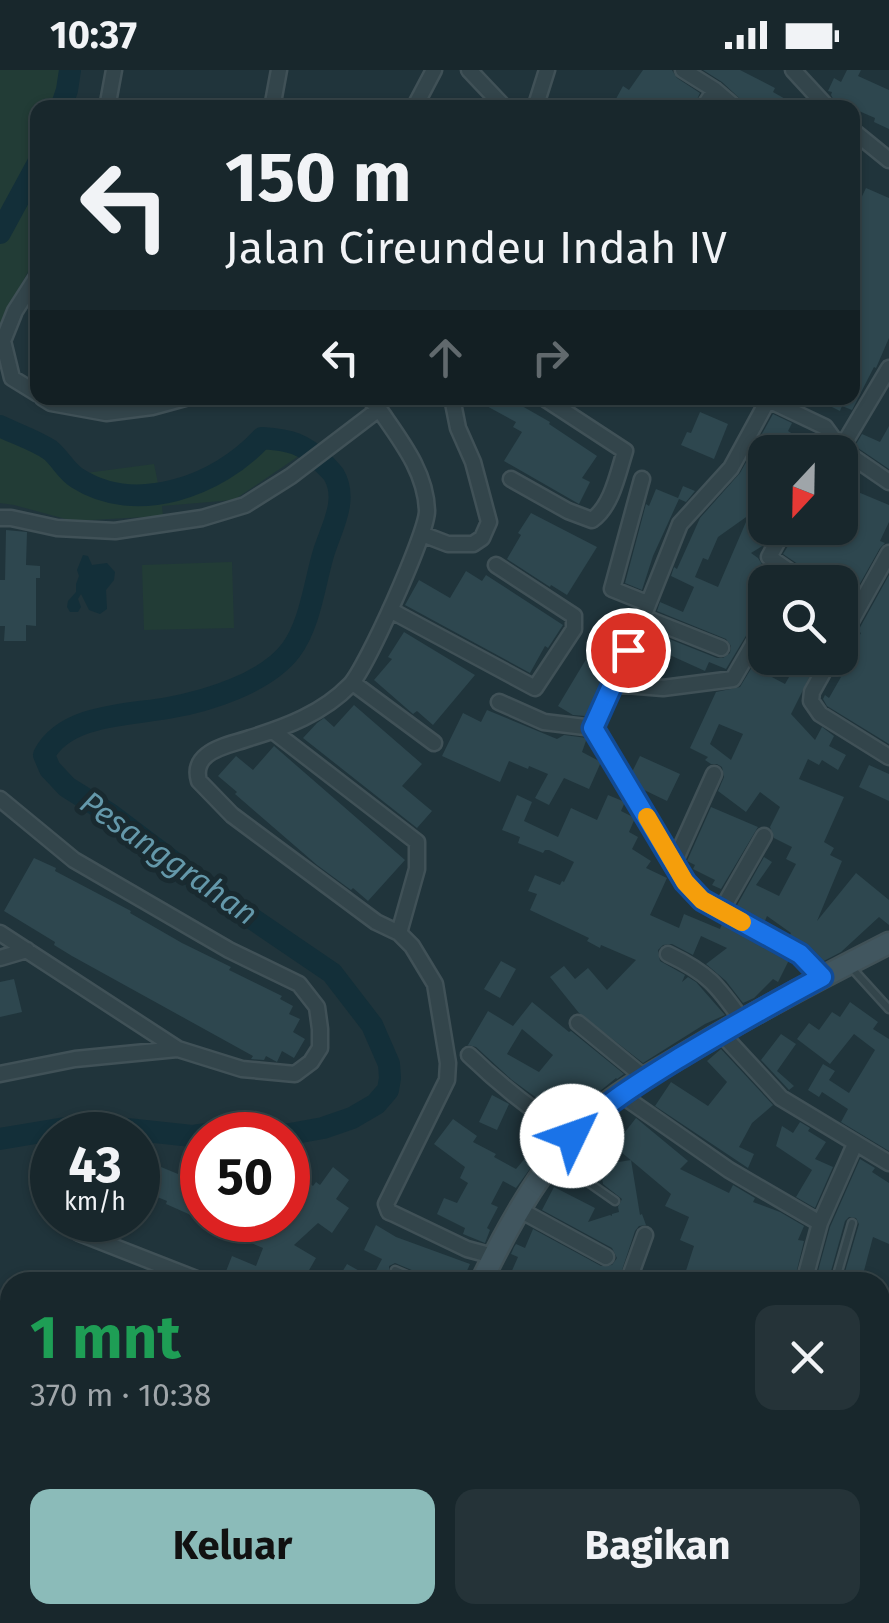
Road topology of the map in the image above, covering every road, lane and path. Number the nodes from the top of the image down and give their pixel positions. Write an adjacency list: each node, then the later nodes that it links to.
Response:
1 (114, 70): 9 (street)
2 (280, 70): 10 (street)
3 (434, 70): 11 (street)
4 (469, 70): 12 (street)
5 (548, 70): 13 (street)
6 (683, 70): 8 (street)
7 (792, 70): 16 (street)
8 (715, 90): 14 (street); 15 (street)
9 (108, 100)
10 (274, 100)
11 (418, 100)
12 (497, 100)
13 (538, 100)
14 (708, 100)
15 (727, 100)
16 (820, 100)
17 (860, 138): 18 (street)
18 (889, 160)
19 (30, 288): 21 (street)
20 (889, 368): 33 (street)
21 (30, 390)
22 (62, 405): 23 (street)
23 (124, 405)
24 (135, 405): 25 (street)
25 (159, 405)
26 (372, 405): 38 (street)
27 (375, 405): 39 (street)
28 (453, 405): 39 (street)
29 (555, 405): 35 (street)
30 (763, 405): 46 (street)
31 (778, 405): 32 (street)
32 (829, 435)
33 (849, 435)
34 (858, 462): 37 (street)
35 (511, 479)
36 (642, 480): 46 (street)
37 (889, 482)
38 (0, 518)
39 (422, 534): 45 (street)
40 (776, 545): 43 (street)
41 (889, 553): 44 (street)
42 (496, 565): 45 (street)
43 (781, 565)
44 (858, 609)
45 (390, 610): 50 (street)
46 (645, 610): 47 (street); 51 (street)
47 (721, 648)
48 (748, 653): 51 (street)
49 (822, 675): 56 (street)
50 (353, 683): 54 (street); 55 (street)
51 (613, 684): 53 (street)
52 (499, 702): 53 (street)
53 (593, 728): 60 (street)
54 (273, 731): 63 (street); 63 (street)
55 (434, 742)
56 (889, 757)
57 (714, 774): 60 (street)
58 (0, 799): 74 (street)
59 (764, 836): 61 (street)
60 (674, 862): 61 (street)
61 (721, 911): 69 (street)
62 (0, 933): 65 (street)
63 (399, 933): 89 (street)
64 (888, 946): 68 (main road)
65 (28, 950): 67 (street); 74 (street)
66 (668, 954): 71 (street)
67 (0, 958)
68 (848, 963): 69 (main road); 70 (lane)
69 (822, 977): 71 (main road)
70 (889, 1008)
71 (742, 1020): 73 (main road)
72 (578, 1022): 77 (street)
73 (721, 1033): 77 (main road); 80 (street)
74 (178, 1049): 76 (street)
75 (469, 1056): 79 (street)
76 (0, 1074)
77 (645, 1078): 78 (main road)
78 (620, 1094): 79 (main road); 85 (street)
79 (572, 1136): 81 (main road)
80 (855, 1144): 82 (street); 85 (street)
81 (554, 1158): 83 (lane); 84 (main road)
82 (889, 1163)
83 (615, 1202)
84 (520, 1210): 89 (main road); 90 (street)
85 (820, 1223): 96 (street)
86 (852, 1223): 97 (lane)
87 (645, 1235): 95 (street)
88 (102, 1242): 92 (street)
89 (493, 1256): 94 (main road)
90 (606, 1257)
91 (395, 1270): 93 (lane)
92 (175, 1272)
93 (400, 1272)
94 (486, 1272)
95 (632, 1272)
96 (807, 1272)
97 (838, 1272)

